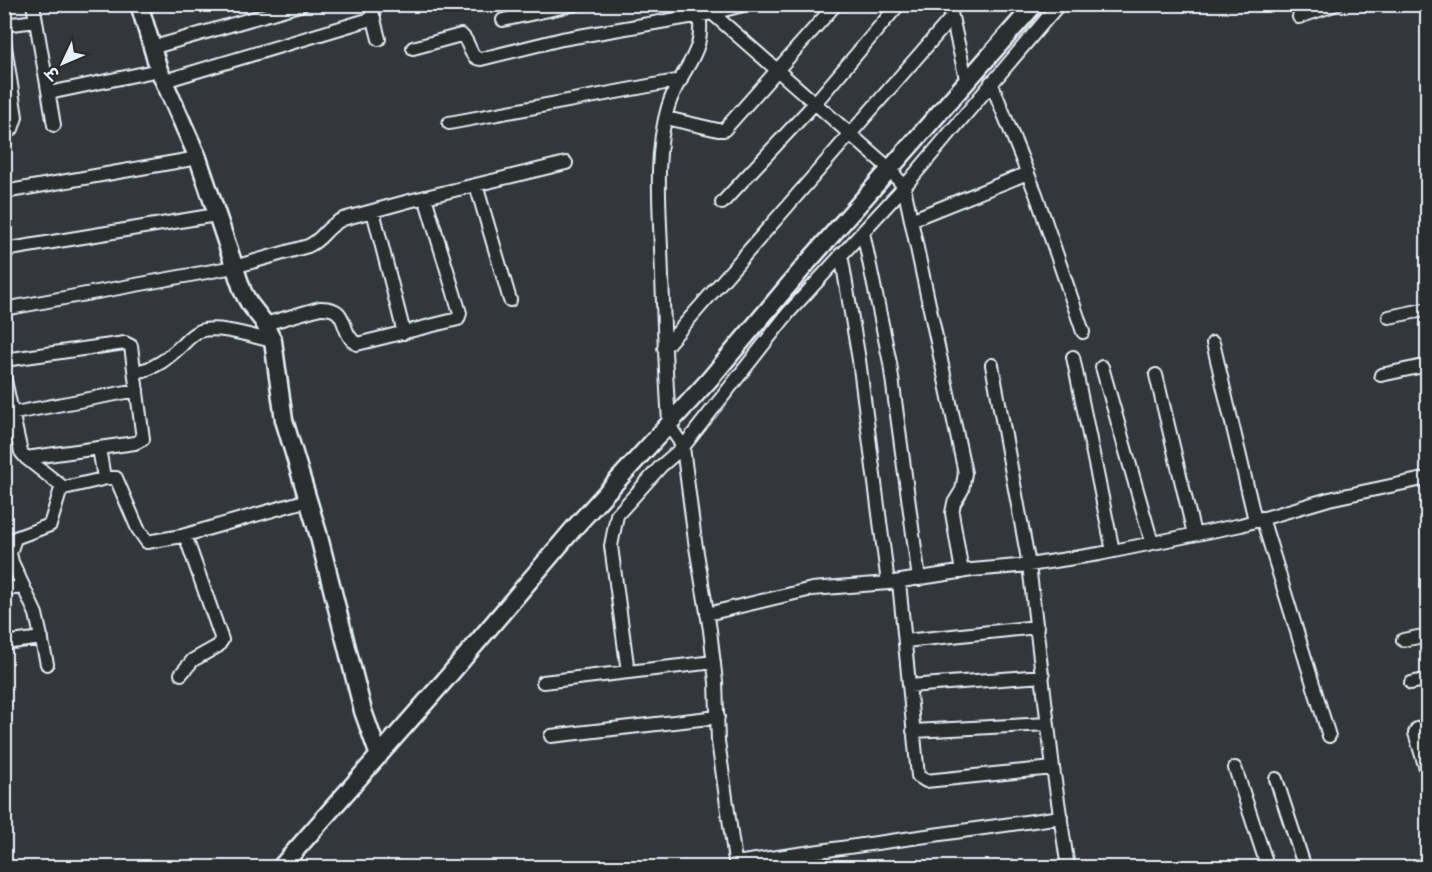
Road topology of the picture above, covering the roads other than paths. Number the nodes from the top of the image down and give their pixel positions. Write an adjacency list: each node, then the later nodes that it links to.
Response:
1 (33, 4): 17 (street)
2 (139, 4): 21 (street)
3 (303, 4): 21 (street)
4 (370, 4): 15 (street)
5 (576, 4): 16 (street)
6 (747, 4): 12 (street)
7 (836, 4): 23 (street)
8 (899, 4): 29 (street)
9 (1035, 4): 27 (street)
10 (1059, 4): 26 (street)
11 (1337, 4): 14 (street)
12 (703, 11): 22 (street); 23 (street); 25 (street)
13 (951, 11): 27 (street); 34 (street)
14 (1299, 17)
15 (374, 18): 19 (street); 24 (street)
16 (503, 20)
17 (36, 21): 18 (street); 28 (street)
18 (4, 25)
19 (379, 39)
20 (4, 40): 33 (street)
21 (152, 48): 24 (street)
22 (413, 48)
23 (777, 70): 29 (street); 30 (street)
24 (162, 75): 28 (street); 35 (street)
25 (681, 80): 30 (street); 31 (street)
26 (991, 82): 37 (street); 38 (street)
27 (967, 83): 38 (street)
28 (49, 93): 32 (street)
29 (815, 104): 34 (street); 42 (street)
30 (666, 118): 59 (street)
31 (449, 123)
32 (54, 125)
33 (4, 133)
34 (850, 134): 38 (street); 59 (street)
35 (198, 158): 40 (street); 44 (street)
36 (566, 163): 39 (street)
37 (1028, 173): 45 (street); 55 (street)
38 (898, 179): 45 (street); 46 (street); 71 (street)
39 (476, 185): 41 (street); 50 (street)
40 (4, 192)
41 (425, 197): 43 (street); 56 (street)
42 (722, 203)
43 (373, 211): 49 (street); 56 (street)
44 (216, 215): 47 (street); 49 (street)
45 (911, 220): 84 (street)
46 (863, 232): 48 (street); 85 (street)
47 (4, 250)
48 (841, 254): 71 (street); 86 (street)
49 (234, 267): 51 (street); 54 (street)
50 (510, 300)
51 (4, 309)
52 (1428, 309): 53 (street)
53 (1389, 317)
54 (265, 324): 56 (street); 57 (street)
55 (1083, 332)
56 (404, 333)
57 (273, 341): 65 (street); 77 (street)
58 (1213, 343): 78 (street)
59 (664, 348): 71 (street)
60 (1073, 357): 82 (street)
61 (4, 360): 65 (street)
62 (992, 365): 83 (street)
63 (1428, 365): 67 (street)
64 (1102, 367): 81 (street)
65 (135, 372): 69 (street)
66 (1156, 375): 79 (street)
67 (1380, 375)
68 (4, 376): 70 (street)
69 (137, 390): 70 (street); 72 (street)
70 (8, 415): 73 (street)
71 (676, 435): 89 (street); 98 (street); 111 (street)
72 (99, 448): 73 (street); 74 (street)
73 (26, 458): 76 (street)
74 (104, 478): 76 (street); 80 (street)
75 (1428, 478): 78 (street)
76 (64, 488): 87 (street)
77 (308, 500): 80 (street); 111 (street)
78 (1259, 519): 79 (street); 110 (street)
79 (1194, 534): 81 (street)
80 (185, 535): 99 (street)
81 (1152, 543): 82 (street)
82 (1113, 551): 83 (street)
83 (1029, 566): 84 (street); 90 (street)
84 (962, 572): 85 (street)
85 (919, 579): 86 (street)
86 (893, 583): 89 (street); 94 (street)
87 (23, 587): 88 (street); 92 (street)
88 (4, 589)
89 (707, 614): 96 (street)
90 (1037, 627): 94 (street); 100 (street)
91 (1428, 635): 93 (street)
92 (42, 638): 95 (street); 97 (street)
93 (1403, 640)
94 (905, 641): 104 (street)
95 (4, 643)
96 (714, 662): 98 (street); 105 (street)
97 (47, 664)
98 (628, 672): 102 (street)
99 (181, 674)
100 (1043, 676): 104 (street); 106 (street)
101 (1428, 679): 103 (street)
102 (543, 682)
103 (1411, 682)
104 (909, 686): 108 (street)
105 (717, 717): 109 (street); 117 (street)
106 (1047, 724): 108 (street); 112 (street)
107 (1428, 726): 114 (street)
108 (913, 731): 112 (street)
109 (551, 736)
110 (1329, 736)
111 (379, 756): 118 (street)
112 (1053, 768): 116 (street)
113 (1235, 768): 120 (street)
114 (1428, 775)
115 (1276, 779): 121 (street)
116 (1061, 817): 117 (street); 119 (street)
117 (735, 865)
118 (280, 867)
119 (1068, 867)
120 (1268, 867)
121 (1305, 867)

